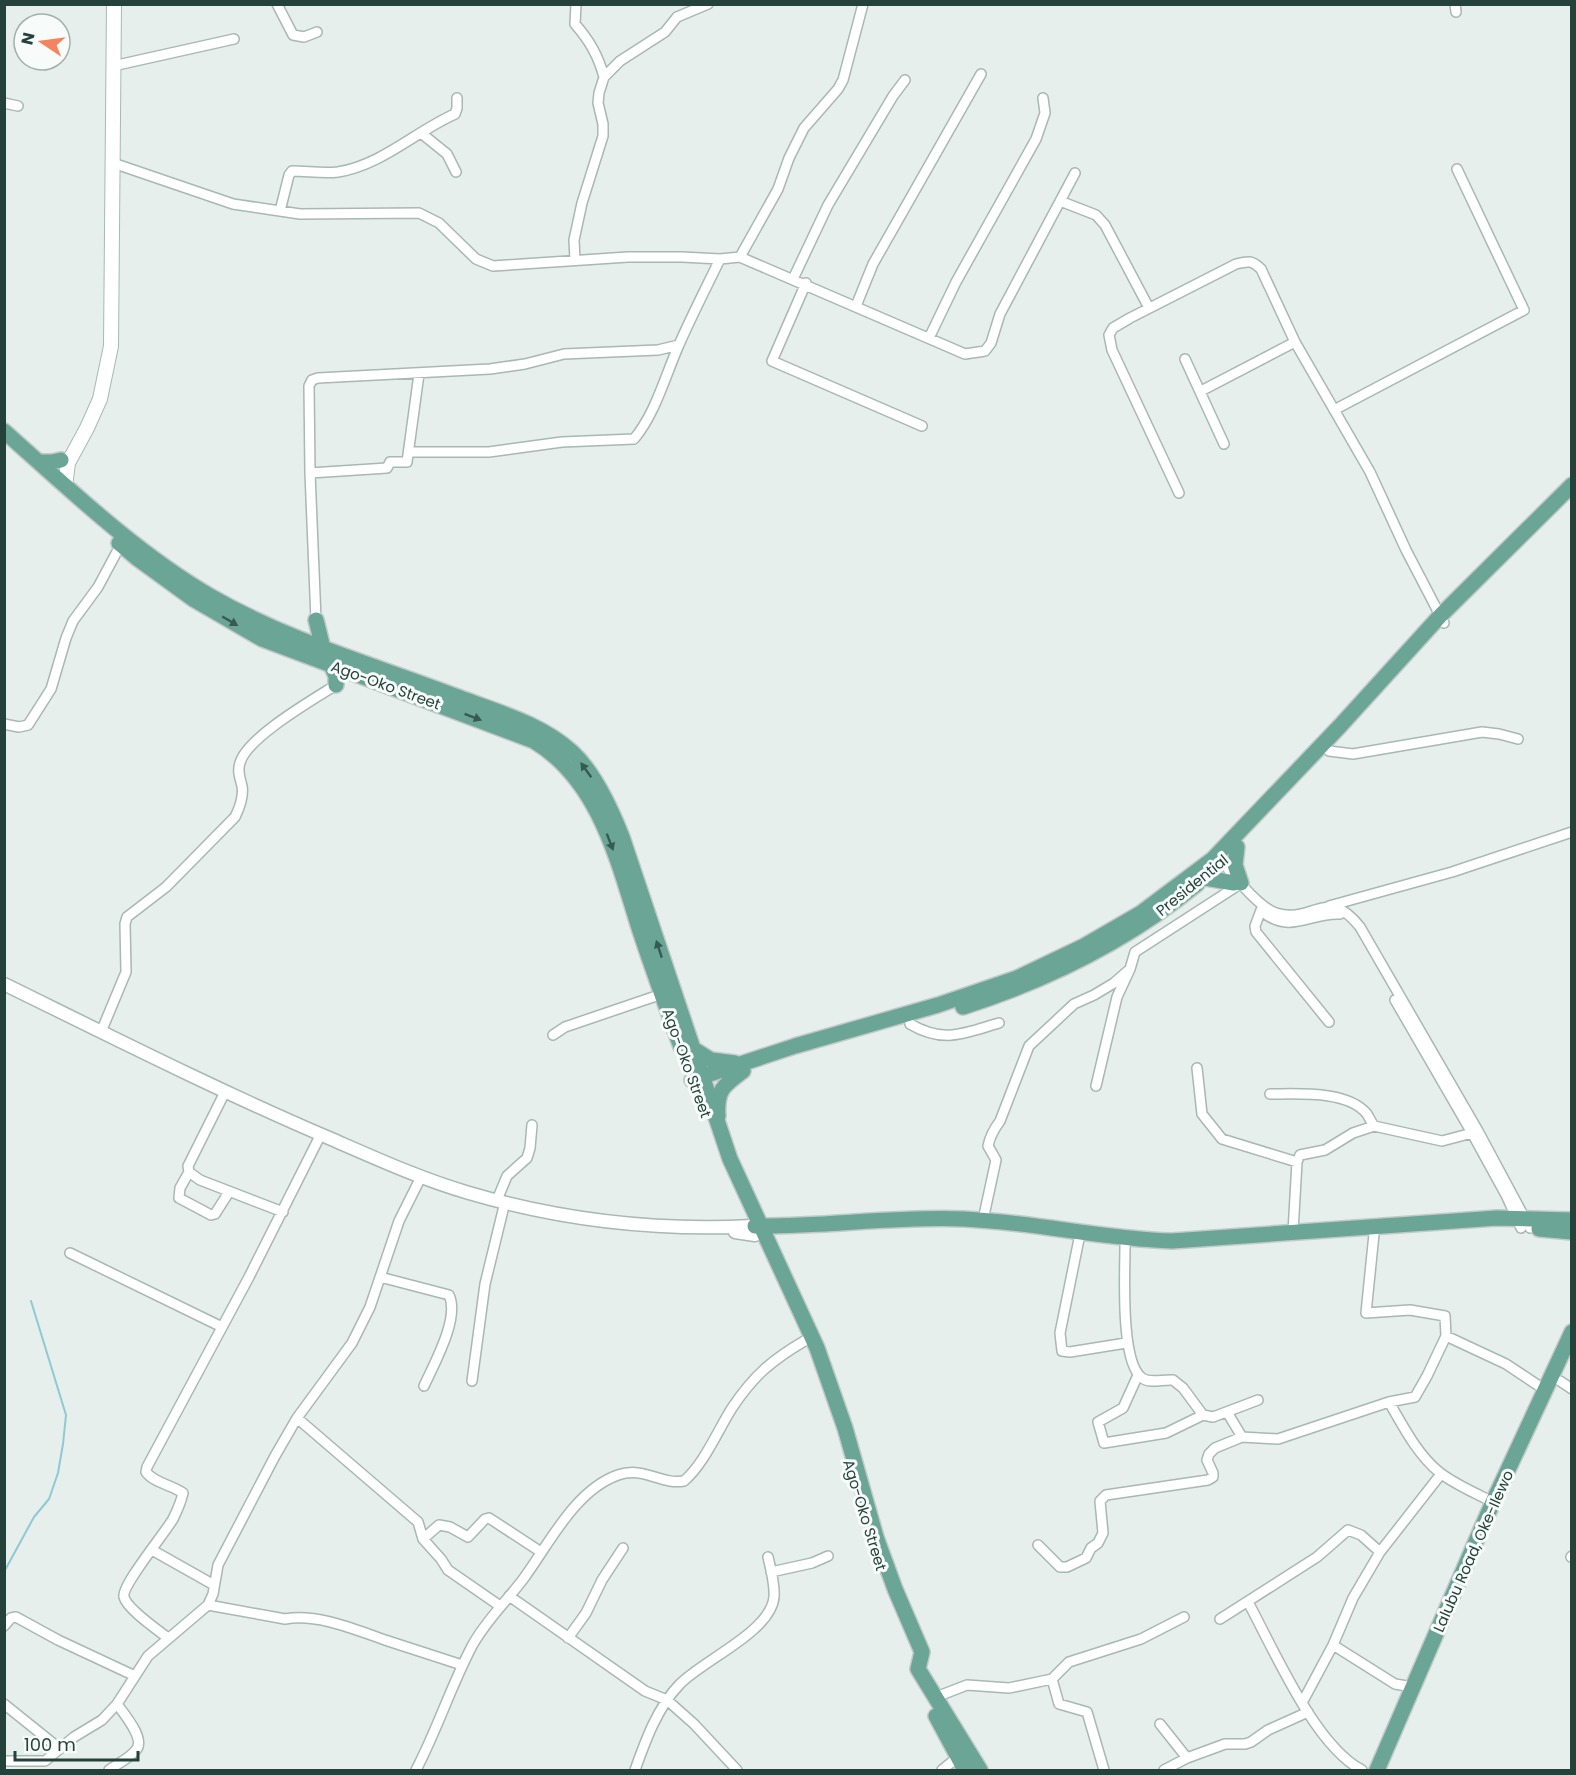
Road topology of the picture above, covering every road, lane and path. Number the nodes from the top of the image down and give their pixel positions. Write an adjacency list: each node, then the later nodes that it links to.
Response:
1 (107, 4): 43 (main road)
2 (114, 4): 9 (main road)
3 (277, 4): 7 (street)
4 (576, 4): 11 (street)
5 (708, 4): 11 (street)
6 (863, 4): 24 (street)
7 (317, 32)
8 (234, 39): 9 (street)
9 (113, 66): 18 (main road)
10 (981, 74): 29 (street)
11 (604, 77): 26 (street)
12 (905, 80): 27 (street)
13 (458, 98): 17 (street)
14 (1043, 98): 31 (street)
15 (4, 103): 16 (street)
16 (18, 106)
17 (421, 133): 20 (street); 23 (street)
18 (113, 163): 23 (street); 46 (main road)
19 (1457, 169): 37 (street)
20 (456, 172)
21 (1075, 173): 22 (street)
22 (1060, 201): 30 (street); 31 (street)
23 (280, 211): 26 (street)
24 (740, 256): 25 (street); 27 (street)
25 (720, 259): 26 (street); 33 (street)
26 (575, 260)
27 (793, 279): 28 (street)
28 (806, 284): 29 (street); 38 (street)
29 (856, 306): 31 (street)
30 (1149, 308): 32 (street); 48 (street)
31 (929, 338)
32 (1295, 342): 36 (street); 37 (street)
33 (679, 345): 35 (street); 42 (street)
34 (1185, 359): 36 (street)
35 (419, 374): 42 (street); 45 (street)
36 (1201, 391): 41 (street)
37 (1334, 410): 52 (street)
38 (922, 426)
39 (4, 431): 44 (main road)
40 (4, 441): 50 (main road)
41 (1224, 444)
42 (409, 452): 45 (street)
43 (61, 460): 44 (main road); 46 (main road)
44 (39, 462): 46 (main road)
45 (310, 473): 51 (street)
46 (60, 480): 53 (main road)
47 (1572, 485): 52 (main road)
48 (1179, 493)
49 (1572, 499): 52 (main road, Presidential)
50 (121, 544): 53 (main road, one-way to 53); 59 (street)
51 (316, 620): 54 (main road); 55 (main road)
52 (1442, 620): 61 (main road, Presidential); 64 (main road)
53 (265, 633): 54 (main road)
54 (288, 640): 55 (main road); 56 (main road, Ago-Oko Street)
55 (323, 648): 77 (main road, one-way to 55)
56 (331, 665): 57 (main road, Ago-Oko Street); 58 (main road)
57 (352, 673): 58 (main road); 71 (main road, Ago-Oko Street, one-way to 71)
58 (336, 685): 75 (street)
59 (4, 724)
60 (1518, 738): 61 (street)
61 (1329, 751): 63 (main road, Presidential)
62 (1572, 832): 67 (street)
63 (1237, 847): 64 (main road, Presidential); 66 (main road)
64 (1218, 860): 65 (main road, Presidential); 66 (street); 78 (main road)
65 (1204, 878): 66 (main road); 74 (main road, Presidential)
66 (1237, 884): 67 (street); 68 (street); 69 (street)
67 (1324, 907): 87 (street)
68 (1261, 910): 72 (street); 87 (street)
69 (1130, 969): 81 (street); 95 (street)
70 (4, 984): 75 (street)
71 (662, 994): 76 (street); 80 (main road, Ago-Oko Street)
72 (1329, 1022)
73 (999, 1023): 74 (street)
74 (910, 1024): 78 (main road, Presidential)
75 (101, 1032): 82 (street)
76 (553, 1035)
77 (692, 1048): 78 (main road); 80 (main road)
78 (742, 1067): 80 (main road, Presidential); 85 (main road)
79 (1197, 1068): 89 (street)
80 (699, 1083): 85 (main road); 98 (main road, Ago-Oko Street)
81 (1096, 1086)
82 (225, 1092): 88 (street); 90 (street)
83 (1270, 1094): 86 (street)
84 (532, 1125): 93 (street)
85 (719, 1125): 98 (main road)
86 (1374, 1126): 87 (street); 89 (street)
87 (1475, 1132): 97 (street)
88 (321, 1134): 91 (street); 94 (street)
89 (1297, 1162): 99 (street)
90 (189, 1172): 92 (street); 92 (street)
91 (422, 1177): 93 (street); 105 (street)
92 (229, 1192): 94 (street)
93 (501, 1201): 98 (street); 113 (street)
94 (283, 1212): 106 (street)
95 (983, 1220): 98 (main road); 99 (main road)
96 (1572, 1220): 97 (main road)
97 (1523, 1223): 99 (main road); 100 (main road); 101 (main road)
98 (759, 1231): 102 (main road); 109 (main road, Ago-Oko Street); 145 (main road)
99 (1293, 1232)
100 (1572, 1232)
101 (1374, 1234): 103 (main road); 108 (street)
102 (1080, 1239): 103 (main road); 110 (street)
103 (1125, 1246): 110 (street)
104 (70, 1253): 106 (street)
105 (380, 1277): 115 (street); 121 (street)
106 (222, 1328): 128 (street)
107 (1572, 1332): 116 (main road, Lalubu Road, Oke-Ilewo)
108 (1446, 1336): 116 (street); 118 (street)
109 (806, 1340): 129 (street); 145 (main road, Ago-Oko Street)
110 (1126, 1343): 112 (street)
111 (1572, 1356): 114 (main road, Lalubu Road, Oke-Ilewo)
112 (1138, 1375): 120 (street); 120 (street)
113 (472, 1381)
114 (1566, 1385): 171 (main road, Lalubu Road, Oke-Ilewo)
115 (424, 1386)
116 (1545, 1390): 124 (main road, Lalubu Road, Oke-Ilewo)
117 (1258, 1400): 119 (street)
118 (1389, 1402): 122 (street); 123 (street)
119 (1227, 1412): 120 (street); 122 (street)
120 (1203, 1415)
121 (297, 1418): 125 (street); 134 (street)
122 (1242, 1437): 126 (street)
123 (1441, 1474): 124 (street); 130 (street)
124 (1493, 1502): 149 (main road, Lalubu Road, Oke-Ilewo)
125 (423, 1539): 129 (street); 138 (street)
126 (1038, 1545)
127 (623, 1548): 143 (street)
128 (152, 1550): 134 (street); 142 (street)
129 (541, 1551): 135 (street)
130 (1380, 1552): 136 (street); 144 (street)
131 (828, 1556): 133 (street)
132 (768, 1557): 133 (street)
133 (771, 1572): 151 (street)
134 (214, 1585): 137 (street)
135 (508, 1596): 138 (street); 143 (street)
136 (1248, 1602): 140 (street); 152 (street)
137 (208, 1605): 142 (street); 146 (street)
138 (500, 1606): 146 (street)
139 (1184, 1617): 148 (street)
140 (1220, 1619)
141 (4, 1626): 147 (street)
142 (168, 1638): 147 (street)
143 (568, 1638): 151 (street)
144 (1333, 1645): 149 (street); 152 (street)
145 (917, 1662): 150 (main road); 160 (main road)
146 (462, 1665): 162 (street)
147 (135, 1676): 154 (street)
148 (1052, 1679): 150 (street); 167 (street)
149 (1413, 1686): 170 (main road, Lalubu Road, Oke-Ilewo)
150 (936, 1697): 166 (main road)
151 (667, 1700): 163 (street); 164 (street)
152 (1302, 1703): 155 (street)
153 (4, 1704): 157 (street)
154 (117, 1704): 157 (street); 161 (street)
155 (1308, 1712): 158 (street); 169 (street)
156 (1160, 1724): 158 (street)
157 (60, 1749): 159 (street)
158 (1187, 1758): 168 (street)
159 (4, 1761)
160 (962, 1764): 165 (street)
161 (109, 1770)
162 (416, 1770)
163 (635, 1770)
164 (737, 1770)
165 (942, 1770)
166 (980, 1770)
167 (1104, 1770)
168 (1164, 1770)
169 (1362, 1770)
170 (1377, 1770)
171 (1387, 1770)

